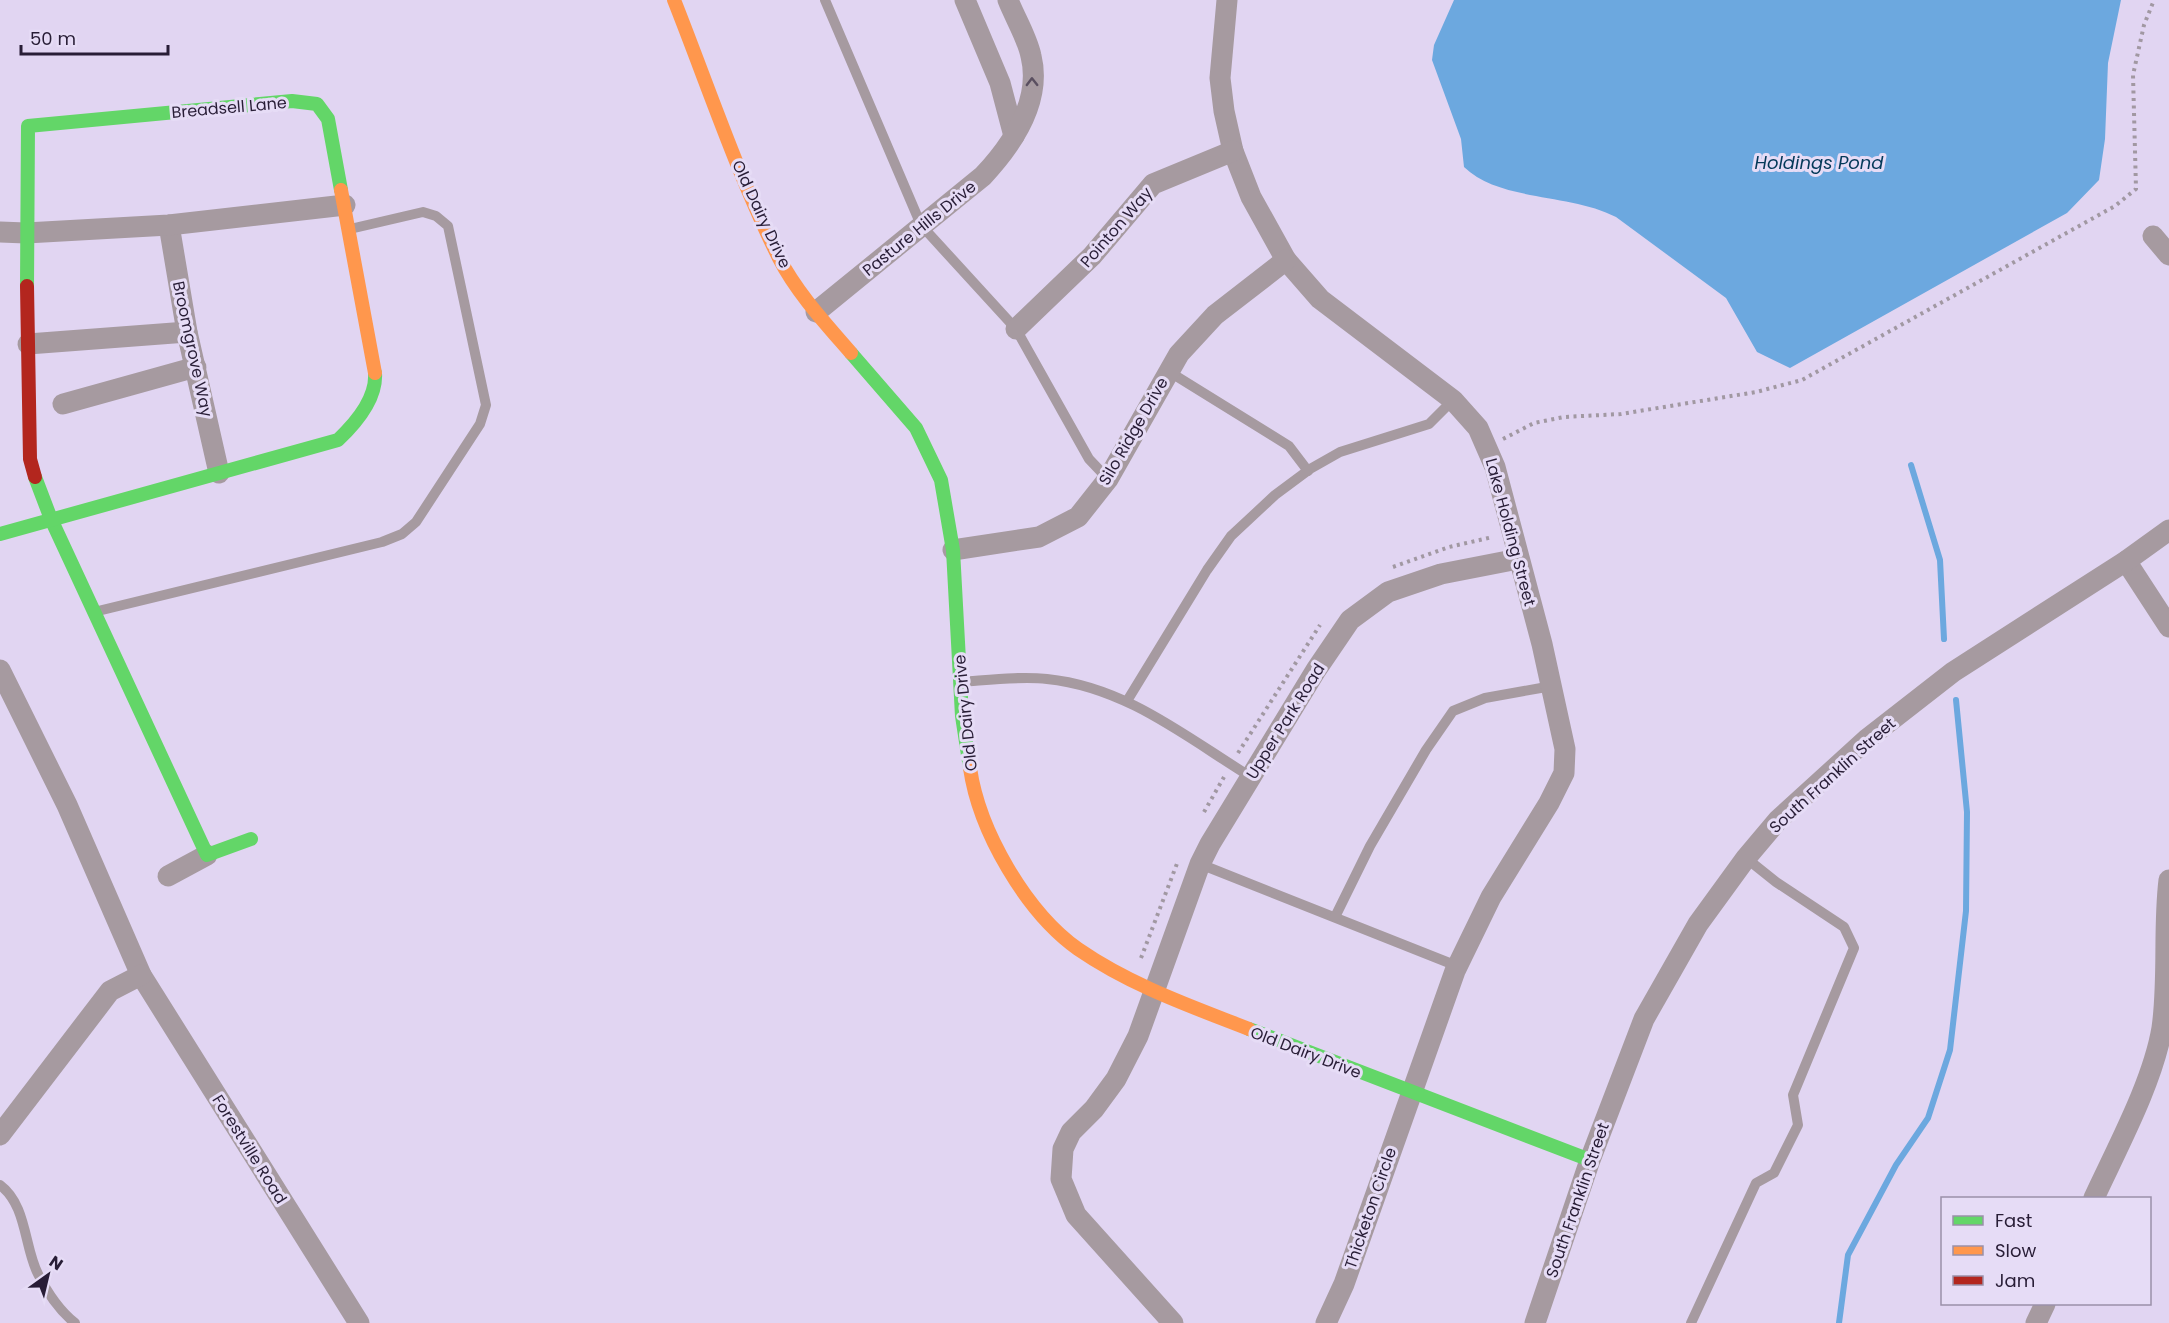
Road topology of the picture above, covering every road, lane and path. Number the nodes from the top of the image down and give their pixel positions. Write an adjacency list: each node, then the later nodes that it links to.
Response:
1 (675, 0): 18 (street, Old Dairy Drive)
2 (825, 0): 11 (lane)
3 (965, 0): 7 (street)
4 (1008, 0): 7 (street, Pasture Hills Drive, one-way to 4)
5 (1227, 0): 8 (street, Lake Holding Street)
6 (2154, 0): 26 (path)
7 (1014, 136): 11 (street, Pasture Hills Drive)
8 (1233, 151): 17 (street, Lake Holding Street); 19 (street, Pointon Way)
9 (345, 205): 10 (street); 12 (street, Breadsell Lane); 14 (street, Breadsell Lane)
10 (169, 225): 14 (street); 20 (street, Broomgrove Way)
11 (921, 225): 18 (street, Pasture Hills Drive); 19 (lane)
12 (350, 229): 28 (street, Breadsell Lane); 36 (lane)
13 (0, 232): 14 (street)
14 (26, 233): 21 (street, Breadsell Lane)
15 (2153, 236): 16 (street)
16 (2169, 255)
17 (1286, 260): 23 (street, Silo Ridge Drive); 24 (street, Lake Holding Street)
18 (816, 312): 33 (street, Old Dairy Drive)
19 (1016, 329): 29 (lane)
20 (187, 332): 21 (street); 22 (street, Broomgrove Way)
21 (28, 344): 30 (street, Breadsell Lane)
22 (196, 368): 25 (street); 28 (street, Broomgrove Way)
23 (1168, 371): 27 (lane); 29 (street, Silo Ridge Drive)
24 (1453, 400): 27 (lane); 34 (street, Lake Holding Street)
25 (63, 404)
26 (1499, 440)
27 (1308, 471): 41 (lane)
28 (219, 473): 30 (street, Breadsell Lane)
29 (1108, 479): 33 (street, Silo Ridge Drive)
30 (51, 520): 32 (street, Breadsell Lane); 36 (street)
31 (2169, 530): 35 (street, South Franklin Street)
32 (0, 534)
33 (953, 550): 39 (street, Old Dairy Drive)
34 (1518, 559): 40 (street, Lake Holding Street); 42 (street, Upper Park Road)
35 (2126, 561): 37 (street); 45 (street, South Franklin Street)
36 (96, 612): 44 (street)
37 (2169, 627)
38 (0, 670): 53 (street, Forestville Road)
39 (960, 682): 41 (lane); 55 (street, Old Dairy Drive)
40 (1552, 686): 49 (lane); 52 (street, Lake Holding Street)
41 (1127, 701): 42 (lane)
42 (1251, 777): 46 (street, Upper Park Road)
43 (251, 839): 44 (street)
44 (207, 855): 47 (street)
45 (1746, 858): 58 (street, South Franklin Street); 67 (lane)
46 (1200, 864): 49 (lane); 55 (street, Upper Park Road)
47 (168, 876)
48 (2169, 880): 54 (street)
49 (1335, 917): 52 (lane)
50 (1133, 957): 51 (path)
51 (1146, 965)
52 (1457, 966): 56 (street, Lake Holding Street)
53 (141, 975): 57 (street); 63 (street, Forestville Road)
54 (2168, 980): 60 (street)
55 (1153, 992): 56 (street, Old Dairy Drive); 64 (street)
56 (1411, 1092): 58 (street, Old Dairy Drive); 65 (street, Thicketon Circle)
57 (0, 1135)
58 (1590, 1160): 66 (street, South Franklin Street)
59 (0, 1185): 62 (lane)
60 (2094, 1197)
61 (2045, 1305): 68 (street)
62 (75, 1323)
63 (359, 1323)
64 (1173, 1323)
65 (1326, 1323)
66 (1535, 1323)
67 (1692, 1323)
68 (2036, 1323)

